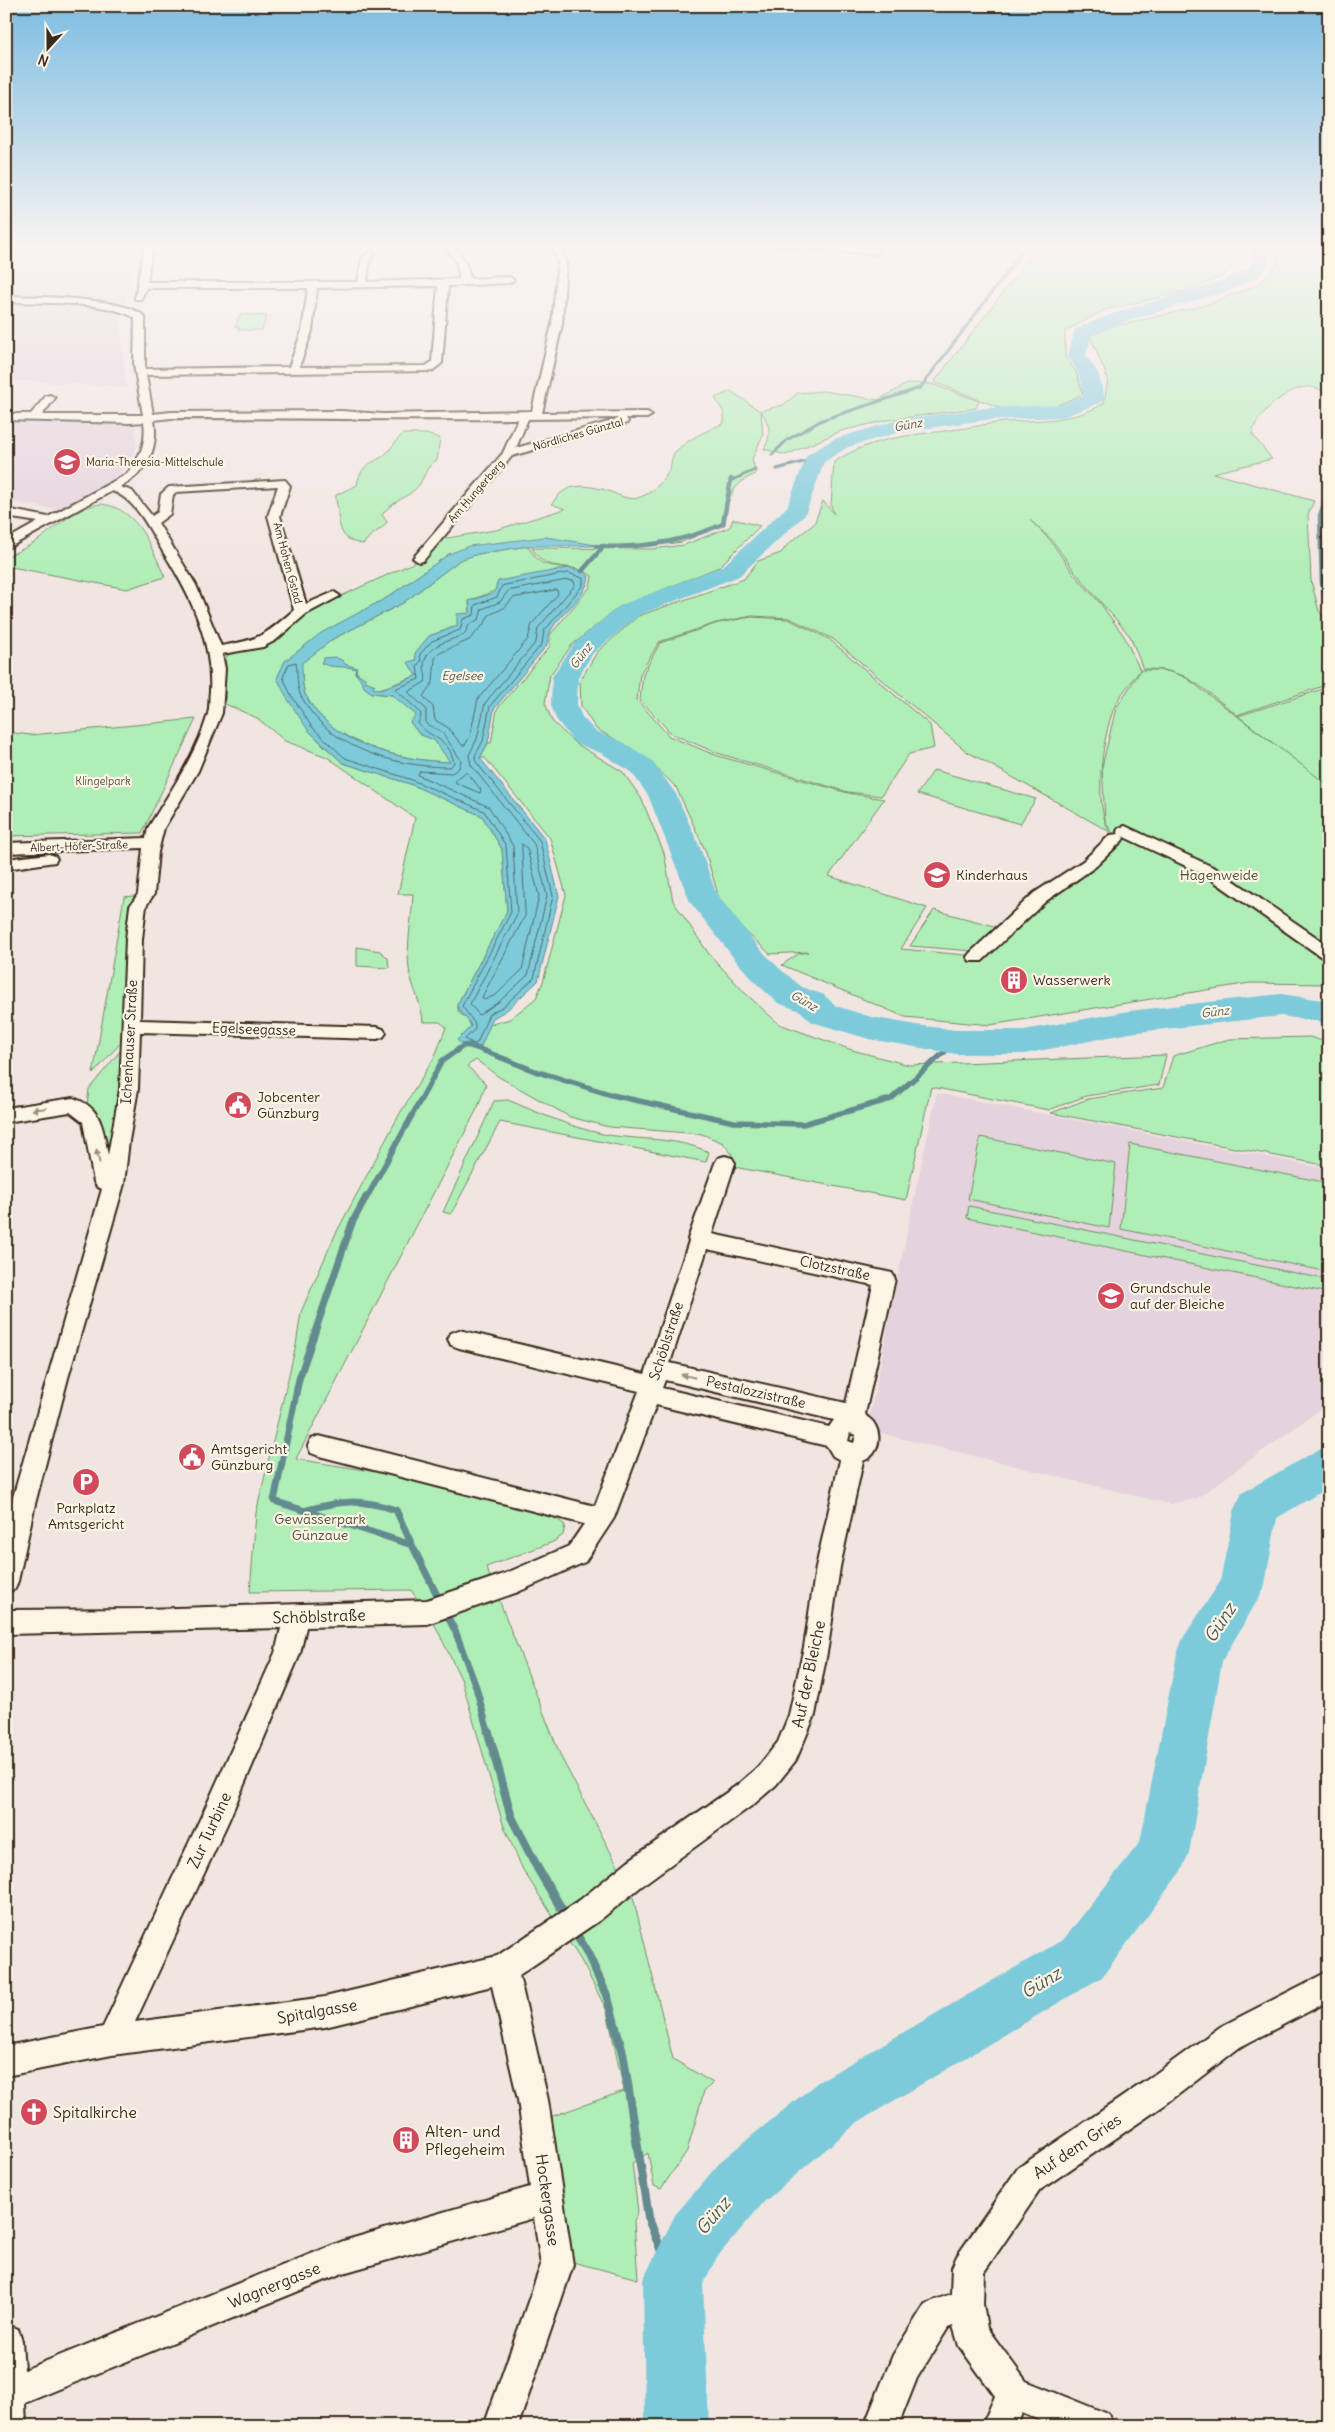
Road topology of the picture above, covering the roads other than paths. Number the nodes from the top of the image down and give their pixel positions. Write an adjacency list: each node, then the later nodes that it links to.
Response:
1 (140, 356): 6 (street)
2 (298, 356): 5 (street)
3 (437, 356): 5 (street)
4 (550, 356): 10 (street)
5 (293, 370): 6 (street)
6 (140, 372): 8 (street)
7 (50, 398): 11 (street)
8 (149, 416): 10 (street); 11 (street); 13 (street)
9 (6, 417): 11 (street)
10 (524, 417): 12 (street, Am Hungerberg); 12 (street, Nördliches Günztal)
11 (34, 418)
12 (508, 454): 19 (street, Am Hungerberg)
13 (113, 488): 14 (street); 17 (street, Ichenhauser Straße)
14 (97, 496): 16 (street); 17 (street)
15 (6, 512): 16 (street)
16 (51, 521): 18 (street)
17 (151, 522): 21 (street, Am Hohen Gstad); 22 (street, Ichenhauser Straße)
18 (6, 546)
19 (419, 558)
20 (334, 596): 21 (street)
21 (301, 610): 22 (street, Am Hohen Gstad)
22 (215, 652): 23 (street, Ichenhauser Straße)
23 (151, 843): 24 (street, Albert-Höfer-Straße); 29 (street, Ichenhauser Straße)
24 (119, 845): 25 (street, Albert-Höfer-Straße); 26 (street)
25 (6, 848)
26 (6, 864)
27 (1329, 954): 28 (street)
28 (976, 956)
29 (132, 1026): 30 (street, Egelseegasse); 33 (street, Ichenhauser Straße)
30 (377, 1033)
31 (6, 1115): 33 (street, one-way to 31)
32 (725, 1163): 34 (street, Schöblstraße)
33 (114, 1184): 41 (street, Ichenhauser Straße)
34 (698, 1239): 36 (street, Schöblstraße); 37 (street, Clotzstraße)
35 (459, 1339): 36 (street, Pestalozzistraße)
36 (652, 1382): 37 (street, Pestalozzistraße, one-way to 36); 39 (street, Pestalozzistraße); 40 (street, Schöblstraße)
37 (854, 1419): 39 (street)
38 (319, 1446): 40 (street)
39 (844, 1446): 44 (street, Auf der Bleiche)
40 (602, 1518): 42 (street, Schöblstraße)
41 (6, 1581)
42 (296, 1616): 43 (street, Schöblstraße); 47 (street, Zur Turbine)
43 (6, 1622)
44 (598, 1903): 45 (street, Spitalgasse)
45 (503, 1969): 47 (street, Spitalgasse); 49 (street, Hockergasse)
46 (1329, 1985): 50 (street, Auf dem Gries)
47 (112, 2040): 48 (street, Spitalgasse)
48 (6, 2061)
49 (548, 2198): 53 (street, Wagnergasse); 55 (street, Hockergasse)
50 (967, 2304): 52 (street, Auf dem Gries); 56 (street)
51 (6, 2341): 53 (street)
52 (1014, 2392): 57 (street); 58 (street)
53 (7, 2394): 54 (street)
54 (9, 2426)
55 (500, 2426)
56 (881, 2426)
57 (999, 2426)
58 (1096, 2426)

